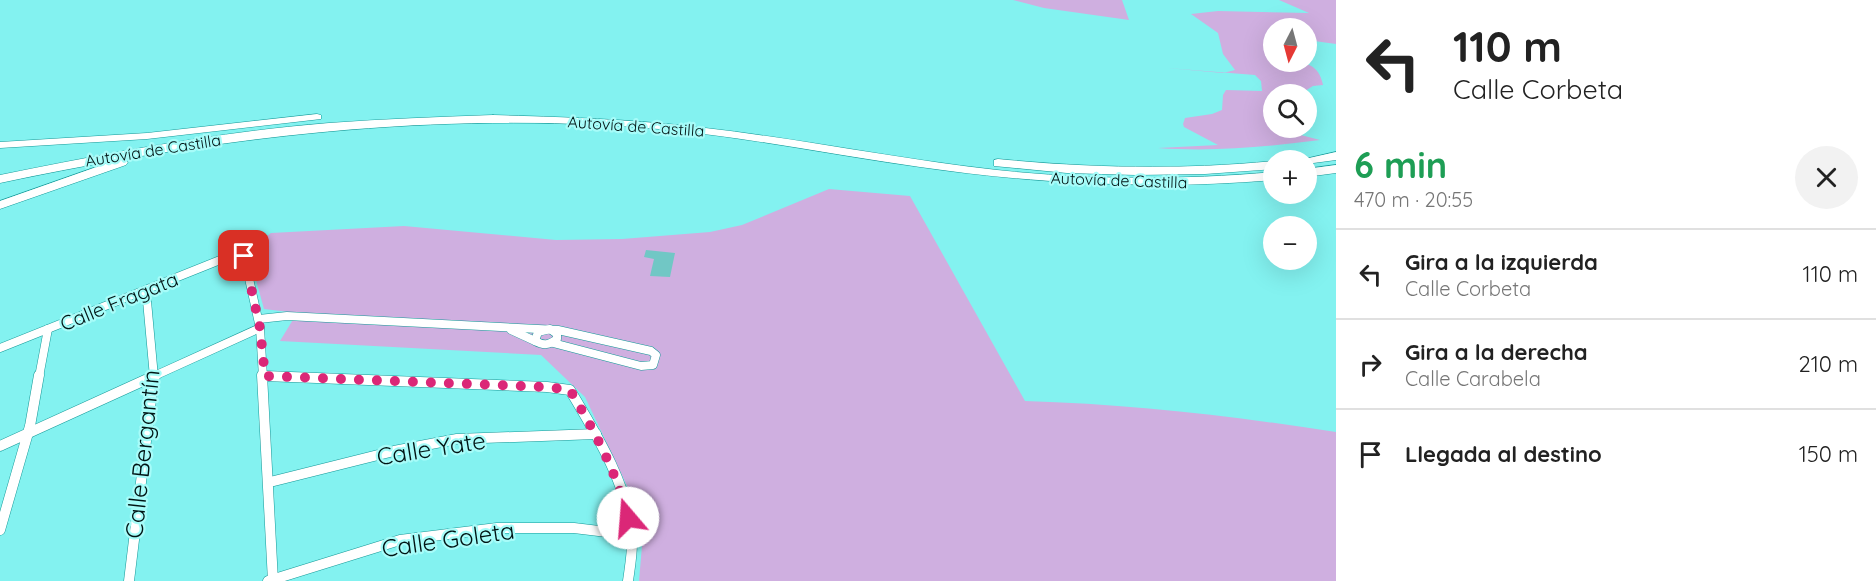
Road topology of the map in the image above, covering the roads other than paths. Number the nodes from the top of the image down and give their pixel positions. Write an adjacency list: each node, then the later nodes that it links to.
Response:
1 (384, 113): 3 (highway); 6 (highway, Autovía de Castilla); 8 (highway, Autovía de Castilla)
2 (400, 121): 10 (highway, Autovía de Castilla); 11 (highway, Autovía de Castilla); 12 (highway)
3 (0, 145)
4 (1336, 156): 5 (highway)
5 (1317, 159)
6 (1263, 166)
7 (1336, 169): 9 (highway)
8 (0, 170)
9 (1317, 172)
10 (1263, 177)
11 (0, 179)
12 (0, 205)
13 (146, 290): 14 (street, Calle Fragata); 16 (street, Calle Fragata); 21 (street, Calle Bergantín)
14 (260, 323): 15 (street); 21 (street); 22 (street)
15 (501, 327): 17 (street); 18 (street)
16 (48, 329): 20 (street, Calle Fragata); 23 (street)
17 (548, 329): 18 (street); 19 (street); 19 (street)
18 (535, 341): 19 (street)
19 (553, 343)
20 (0, 348)
21 (154, 375): 23 (street); 30 (street, Calle Bergantín)
22 (265, 376): 24 (street); 26 (street)
23 (27, 433): 25 (street); 27 (street)
24 (596, 434): 26 (street, Calle Yate); 28 (street)
25 (0, 446)
26 (270, 482): 29 (street)
27 (0, 530)
28 (632, 535): 29 (street, Calle Goleta); 31 (street)
29 (272, 580)
30 (129, 581)
31 (628, 581)

